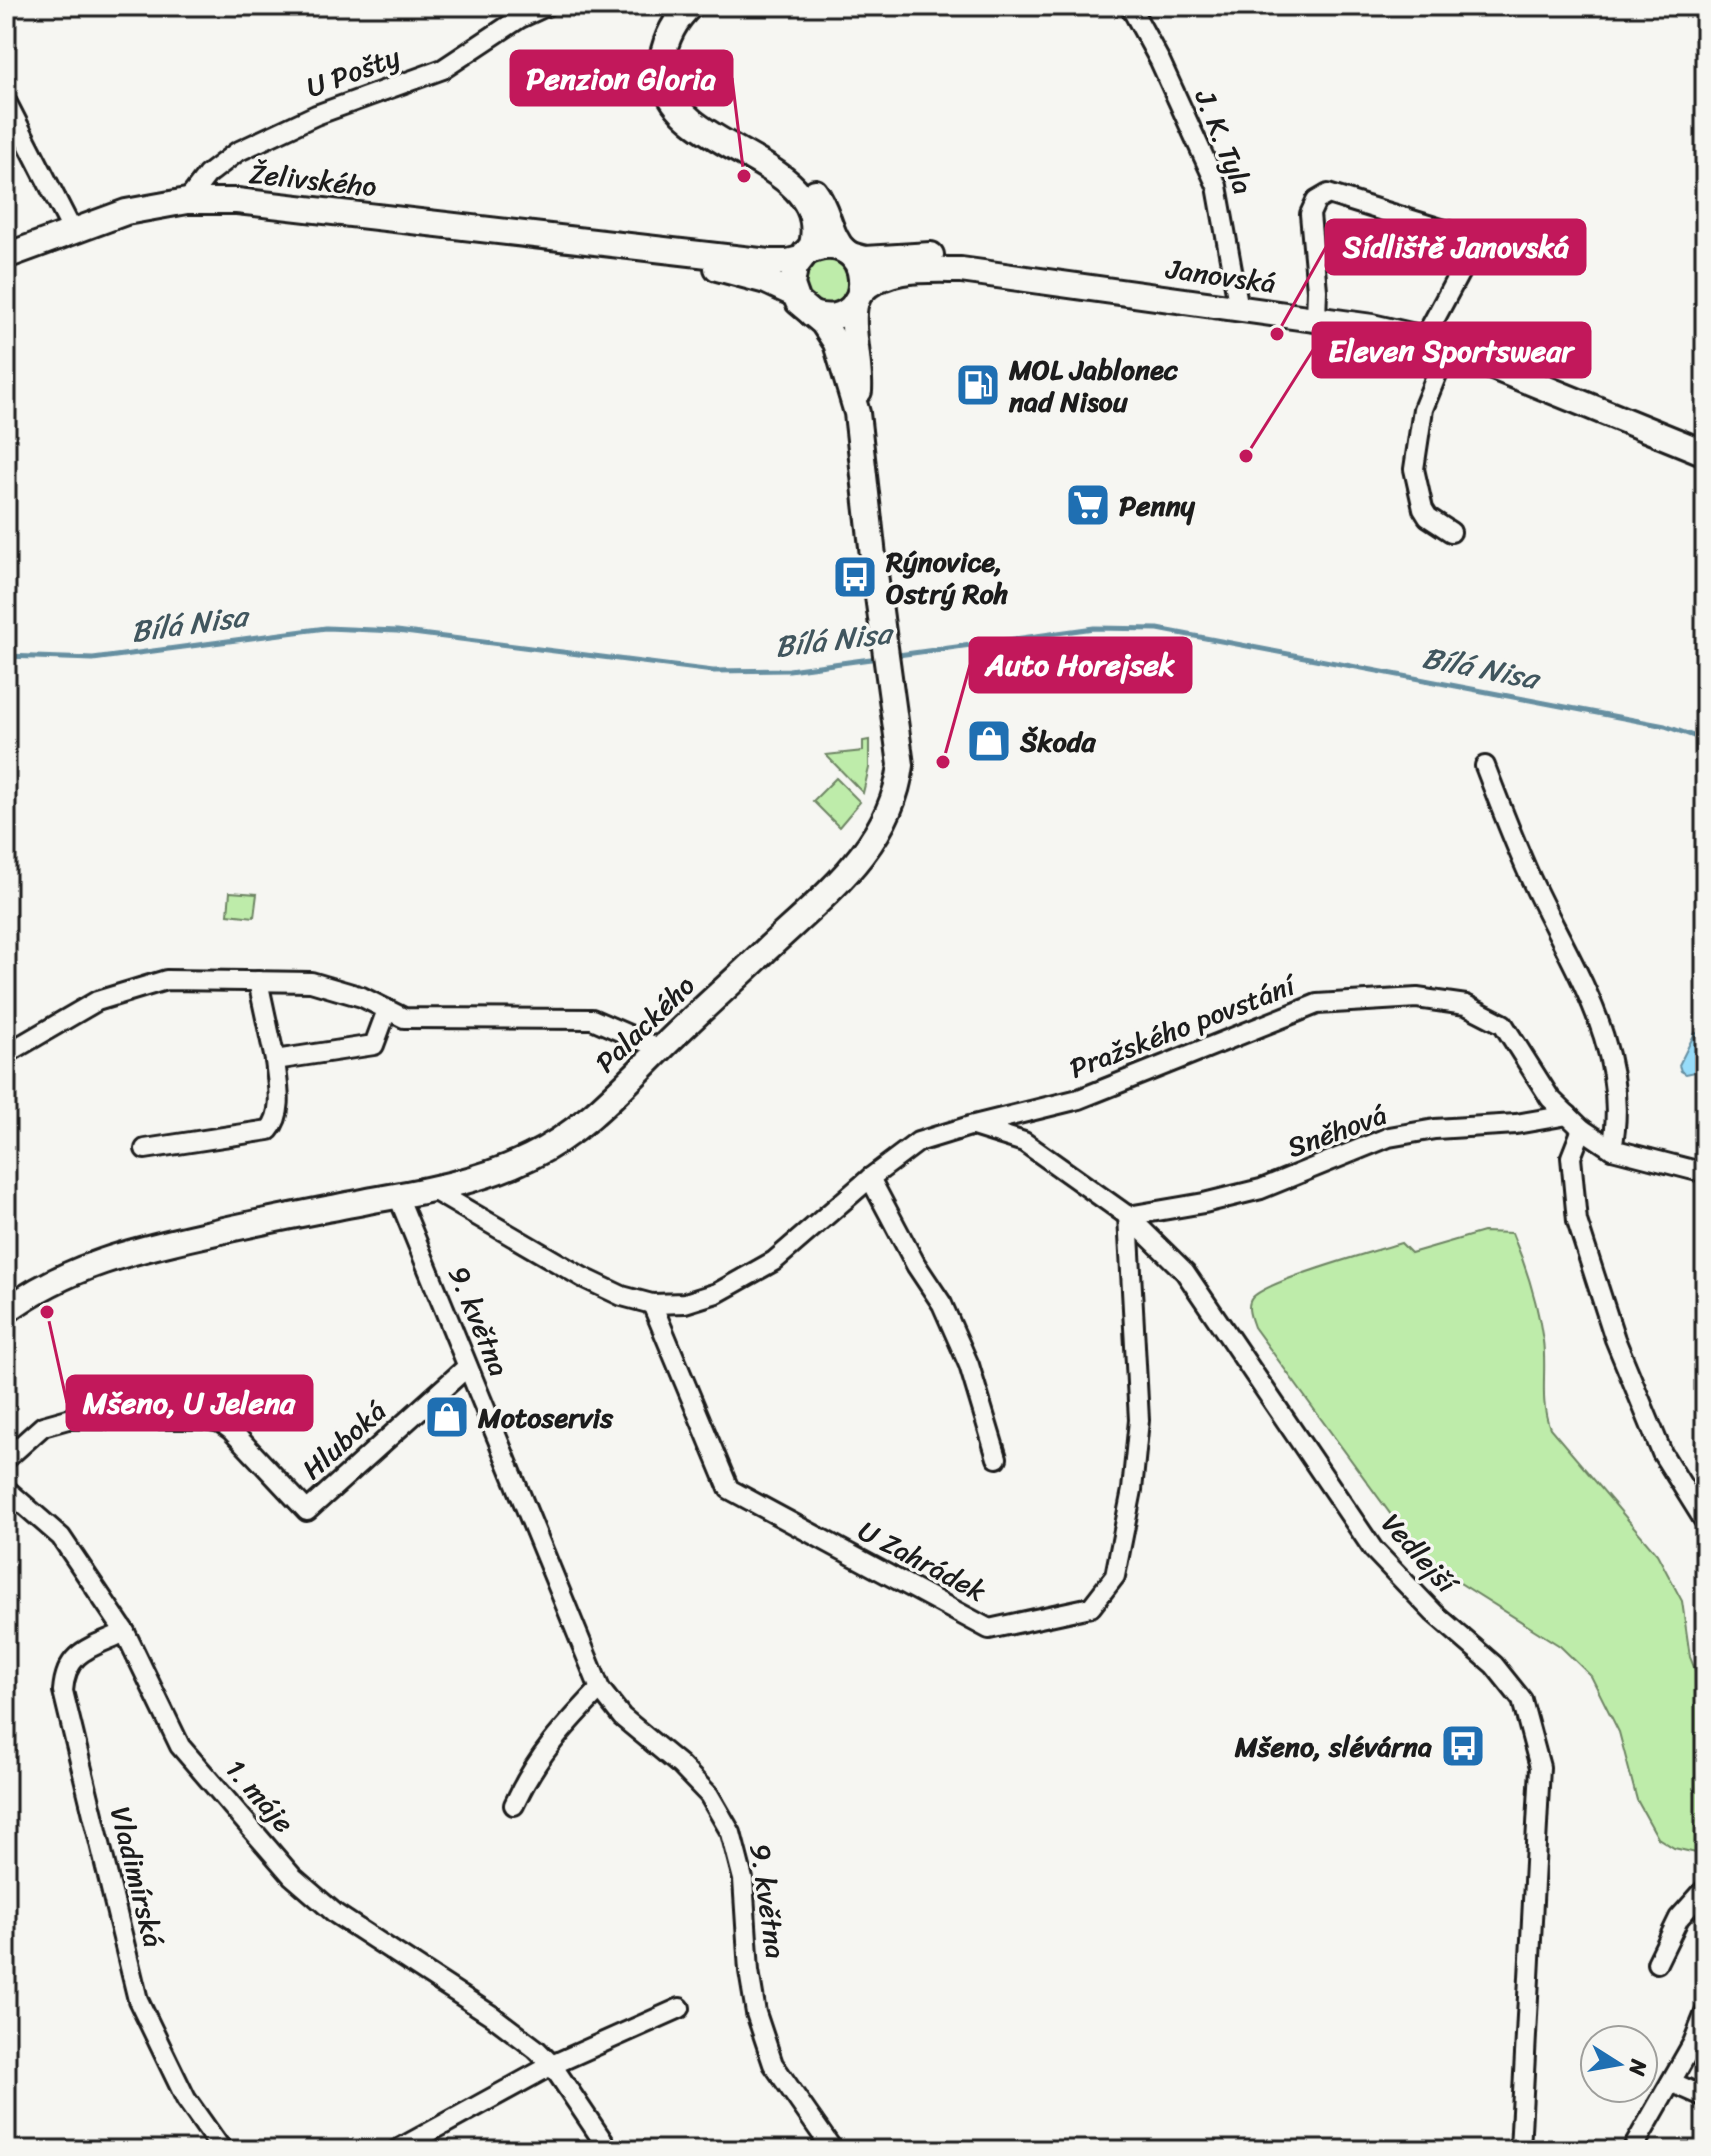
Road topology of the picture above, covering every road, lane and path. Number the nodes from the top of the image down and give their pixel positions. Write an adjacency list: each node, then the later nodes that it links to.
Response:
1 (546, 6): 6 (street, U Pošty)
2 (690, 6): 5 (street)
3 (1130, 6): 15 (street, J. K. Tyla)
4 (6, 101): 7 (street)
5 (760, 163): 9 (street); 11 (street)
6 (187, 201): 7 (street, Želivského); 8 (street, Želivského)
7 (72, 230): 10 (street, Želivského)
8 (621, 245): 11 (street, Želivského); 13 (street, Želivského)
9 (848, 253): 11 (street); 12 (street, Janovská); 14 (street)
10 (6, 256)
11 (802, 256): 13 (street)
12 (1042, 281): 14 (street, Janovská); 15 (street, Janovská)
13 (794, 294): 16 (street)
14 (859, 297): 16 (street); 20 (street, Palackého)
15 (1239, 309): 17 (street, Janovská)
16 (812, 314): 20 (street, Palackého)
17 (1316, 319): 18 (street, Janovská); 18 (street)
18 (1424, 339): 19 (street, Janovská)
19 (1448, 347): 21 (street, Janovská); 22 (street)
20 (857, 413): 26 (street, Palackého)
21 (1705, 453)
22 (1451, 532)
23 (1485, 766): 33 (street)
24 (258, 981): 25 (street); 27 (street); 28 (street)
25 (387, 1010): 26 (street); 28 (street)
26 (661, 1049): 36 (street, Palackého)
27 (6, 1054)
28 (275, 1060): 32 (street)
29 (1568, 1115): 30 (street, Pražského povstání); 31 (street, Pražského povstání); 38 (street, Sněhová)
30 (970, 1126): 35 (street, Pražského povstání); 38 (street, Vedlejší)
31 (1582, 1129): 33 (street, Pražského povstání); 45 (street)
32 (145, 1149)
33 (1612, 1149): 34 (street, Pražského povstání)
34 (1705, 1173)
35 (870, 1178): 39 (street, Pražského povstání); 42 (street)
36 (433, 1190): 37 (street, Palackého); 39 (street, Pražského povstání)
37 (398, 1196): 40 (street, Palackého); 41 (street, 9. května)
38 (1128, 1216): 39 (street, U Zahrádek); 60 (street, Vedlejší)
39 (652, 1304)
40 (6, 1311)
41 (467, 1367): 43 (street, Hluboká); 47 (street, 9. května)
42 (997, 1458)
43 (6, 1459)
44 (6, 1489): 46 (street, 1. máje)
45 (1705, 1522)
46 (125, 1632): 53 (street, 1. máje); 56 (street, Vladimírská)
47 (600, 1689): 48 (street); 59 (street, 9. května)
48 (514, 1805)
49 (1705, 1889): 50 (street)
50 (1657, 1963)
51 (680, 2008): 53 (street)
52 (1705, 2013): 54 (street)
53 (552, 2065): 57 (street); 58 (street, 1. máje)
54 (1671, 2082): 55 (street); 61 (street)
55 (1705, 2097)
56 (222, 2150)
57 (397, 2150)
58 (609, 2150)
59 (833, 2150)
60 (1520, 2150)
61 (1632, 2150)

